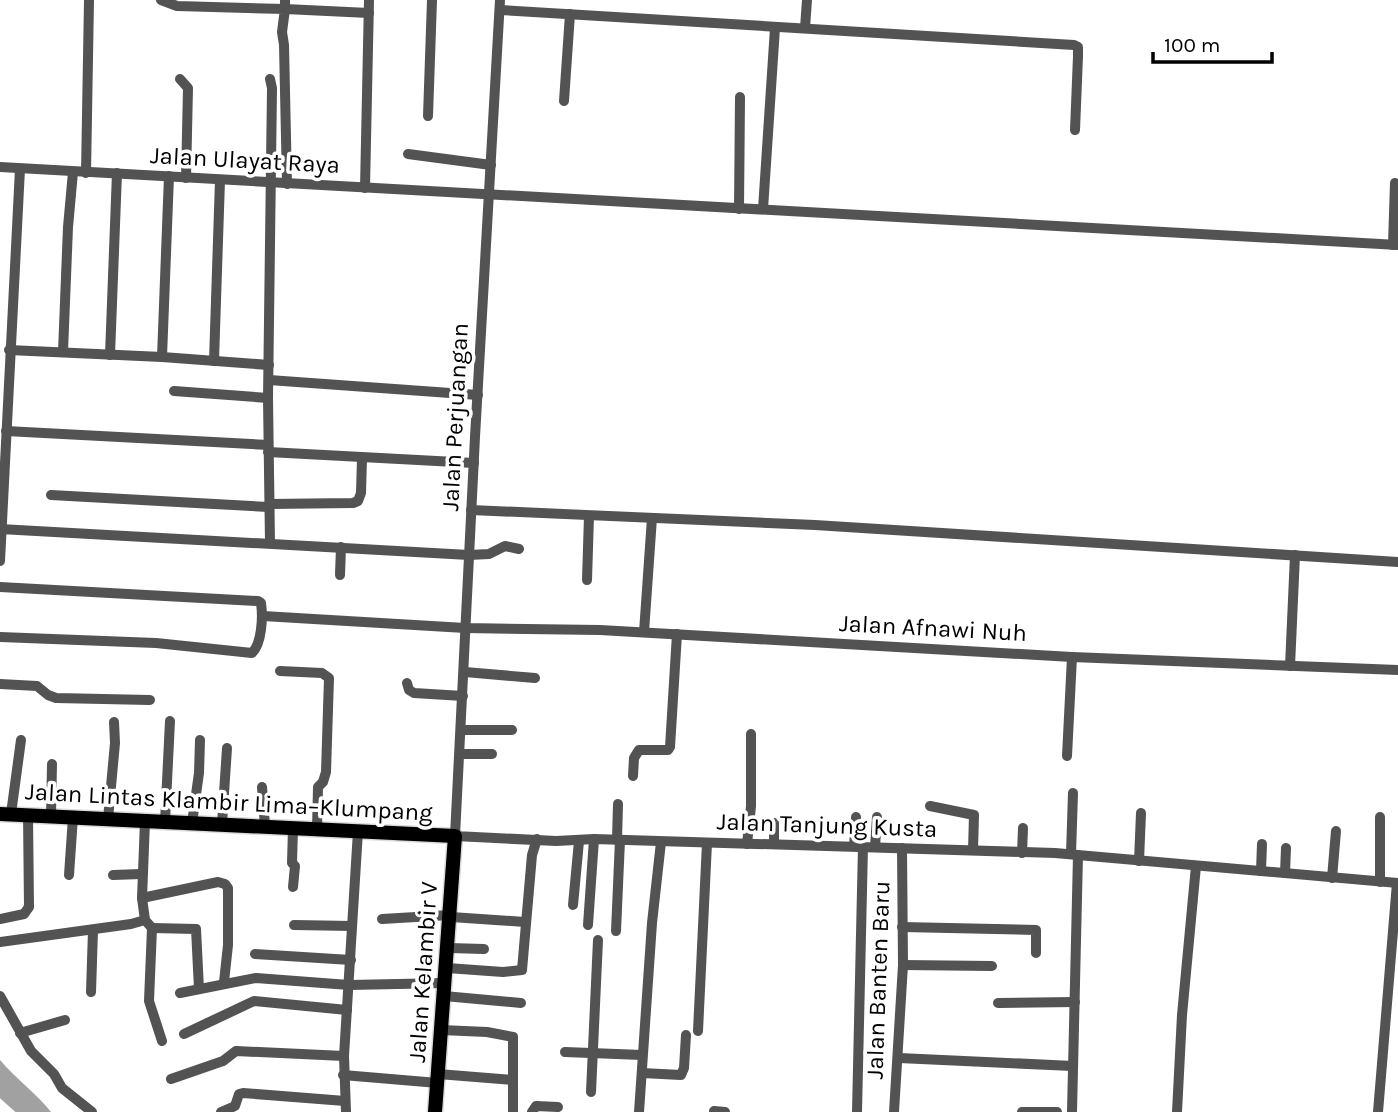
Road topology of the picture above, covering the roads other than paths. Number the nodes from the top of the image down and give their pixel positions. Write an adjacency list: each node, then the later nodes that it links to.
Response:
1 (89, 0): 23 (street)
2 (161, 0): 6 (street)
3 (369, 0): 8 (street)
4 (432, 0): 16 (street)
5 (807, 0): 11 (street)
6 (285, 5): 8 (street); 30 (street)
7 (500, 5): 9 (street); 19 (street, Jalan Perjuangan)
8 (369, 13): 31 (street)
9 (570, 14): 10 (street); 15 (street)
10 (775, 28): 11 (street); 34 (street)
11 (805, 28): 17 (street)
12 (180, 79): 26 (street)
13 (270, 79): 28 (street)
14 (740, 97): 33 (street)
15 (564, 101)
16 (428, 116)
17 (1075, 130)
18 (408, 154): 19 (street)
19 (491, 165): 32 (street, Jalan Perjuangan)
20 (0, 167): 21 (street, Jalan Ulayat Raya)
21 (20, 169): 22 (street, Jalan Ulayat Raya); 36 (street)
22 (73, 172): 23 (street, Jalan Ulayat Raya); 37 (street)
23 (86, 173): 24 (street, Jalan Ulayat Raya)
24 (117, 173): 25 (street, Jalan Ulayat Raya); 38 (street)
25 (169, 176): 26 (street, Jalan Ulayat Raya); 39 (street)
26 (186, 178): 27 (street, Jalan Ulayat Raya)
27 (220, 180): 28 (street, Jalan Ulayat Raya); 40 (street)
28 (270, 183): 30 (street, Jalan Ulayat Raya); 41 (street)
29 (1395, 183): 35 (street)
30 (287, 184): 31 (street, Jalan Ulayat Raya)
31 (365, 188): 32 (street, Jalan Ulayat Raya)
32 (488, 194): 33 (street, Jalan Ulayat Raya); 44 (street, Jalan Perjuangan)
33 (738, 209): 34 (street, Jalan Ulayat Raya)
34 (763, 209): 35 (street, Jalan Ulayat Raya)
35 (1395, 245)
36 (9, 350): 37 (street); 46 (street)
37 (63, 352): 38 (street)
38 (110, 355): 39 (street)
39 (162, 357): 40 (street)
40 (215, 361): 41 (street)
41 (269, 365): 42 (street)
42 (269, 380): 44 (street); 45 (street)
43 (174, 391): 45 (street)
44 (478, 395): 49 (street, Jalan Perjuangan)
45 (268, 398): 47 (street)
46 (4, 424): 47 (street); 50 (street)
47 (268, 448): 48 (street); 52 (street)
48 (362, 458): 49 (street); 52 (street)
49 (474, 463): 53 (street, Jalan Perjuangan)
50 (2, 468): 56 (street)
51 (51, 495): 52 (street)
52 (268, 505): 57 (street)
53 (471, 510): 54 (street); 60 (street, Jalan Perjuangan)
54 (589, 516): 55 (street); 65 (street)
55 (652, 518): 61 (street); 69 (street)
56 (1, 529): 57 (street); 62 (street)
57 (270, 543): 58 (street)
58 (341, 547): 60 (street); 64 (street)
59 (519, 549): 60 (street)
60 (469, 555): 68 (street, Jalan Perjuangan)
61 (1296, 555): 63 (street); 73 (street)
62 (0, 561)
63 (1398, 562)
64 (340, 575)
65 (587, 580)
66 (0, 587): 67 (street)
67 (262, 616): 68 (street, Jalan Afnawi Nuh); 71 (street)
68 (466, 628): 69 (street, Jalan Afnawi Nuh); 76 (street, Jalan Perjuangan)
69 (644, 632): 70 (street, Jalan Afnawi Nuh)
70 (677, 634): 72 (street, Jalan Afnawi Nuh); 94 (street)
71 (0, 637)
72 (1072, 657): 73 (street, Jalan Afnawi Nuh); 92 (street)
73 (1290, 666): 74 (street, Jalan Afnawi Nuh)
74 (1398, 670)
75 (280, 671): 116 (street)
76 (464, 672): 77 (street); 80 (street, Jalan Perjuangan)
77 (535, 678)
78 (407, 683): 80 (street)
79 (0, 684): 81 (street)
80 (463, 696): 84 (street, Jalan Perjuangan)
81 (150, 700)
82 (170, 721): 109 (street)
83 (114, 722): 107 (street)
84 (461, 730): 85 (street); 90 (street, Jalan Perjuangan)
85 (512, 730)
86 (751, 734): 126 (street)
87 (21, 740): 100 (street)
88 (200, 740): 110 (street)
89 (227, 748): 112 (street)
90 (460, 754): 91 (street); 119 (street, Jalan Perjuangan)
91 (492, 754)
92 (1067, 756)
93 (52, 764): 102 (street)
94 (633, 776)
95 (262, 787): 113 (street)
96 (1073, 793): 135 (street)
97 (618, 804): 122 (street)
98 (930, 806): 133 (street)
99 (1141, 813): 136 (street)
100 (6, 814): 101 (main road, Jalan Lintas Klambir Lima–Klumpang)
101 (28, 815): 102 (main road, Jalan Lintas Klambir Lima–Klumpang); 150 (street)
102 (51, 816): 103 (main road, Jalan Lintas Klambir Lima–Klumpang)
103 (73, 817): 107 (main road, Jalan Lintas Klambir Lima–Klumpang); 141 (street)
104 (856, 817): 129 (street)
105 (877, 817): 130 (street)
106 (1380, 817): 144 (street)
107 (108, 819): 108 (main road, Jalan Lintas Klambir Lima–Klumpang)
108 (145, 821): 109 (main road, Jalan Lintas Klambir Lima–Klumpang); 140 (street)
109 (165, 822): 110 (main road, Jalan Lintas Klambir Lima–Klumpang)
110 (192, 823): 112 (main road, Jalan Lintas Klambir Lima–Klumpang)
111 (774, 823): 127 (street)
112 (222, 824): 113 (main road, Jalan Lintas Klambir Lima–Klumpang)
113 (265, 827): 114 (main road, Jalan Lintas Klambir Lima–Klumpang)
114 (293, 828): 116 (main road, Jalan Lintas Klambir Lima–Klumpang); 146 (street)
115 (1023, 828): 134 (street)
116 (317, 829): 117 (main road, Jalan Lintas Klambir Lima–Klumpang)
117 (358, 831): 119 (main road, Jalan Lintas Klambir Lima–Klumpang); 156 (street)
118 (1336, 831): 143 (street)
119 (455, 835): 120 (street, Jalan Tanjung Kusta); 149 (main road, Jalan Kelambir V)
120 (537, 839): 123 (street, Jalan Tanjung Kusta); 152 (street)
121 (594, 839): 122 (street, Jalan Tanjung Kusta); 123 (street, Jalan Tanjung Kusta); 155 (street)
122 (618, 840): 124 (street, Jalan Tanjung Kusta); 159 (street)
123 (579, 841): 148 (street)
124 (661, 842): 125 (street, Jalan Tanjung Kusta); 189 (street)
125 (706, 843): 126 (street, Jalan Tanjung Kusta); 182 (street)
126 (747, 844): 127 (street, Jalan Tanjung Kusta)
127 (774, 844): 129 (street, Jalan Tanjung Kusta)
128 (1262, 844): 138 (street)
129 (859, 846): 130 (street, Jalan Tanjung Kusta); 209 (street)
130 (876, 847): 131 (street, Jalan Tanjung Kusta)
131 (902, 848): 133 (street, Jalan Tanjung Kusta); 157 (street, Jalan Banten Baru)
132 (1286, 848): 139 (street)
133 (973, 850): 134 (street, Jalan Tanjung Kusta)
134 (1022, 853): 135 (street, Jalan Tanjung Kusta)
135 (1074, 855): 136 (street, Jalan Tanjung Kusta); 176 (street)
136 (1139, 861): 137 (street, Jalan Tanjung Kusta)
137 (1196, 866): 138 (street, Jalan Tanjung Kusta); 214 (street)
138 (1261, 871): 139 (street, Jalan Tanjung Kusta)
139 (1285, 873): 143 (street, Jalan Tanjung Kusta)
140 (141, 874): 142 (street); 147 (street)
141 (69, 875)
142 (113, 875)
143 (1332, 878): 144 (street, Jalan Tanjung Kusta)
144 (1380, 881): 145 (street, Jalan Tanjung Kusta)
145 (1397, 883): 215 (street)
146 (293, 887)
147 (142, 898): 153 (street); 169 (street)
148 (573, 905)
149 (451, 916): 151 (street); 152 (street); 162 (main road, Jalan Kelambir V)
150 (0, 919)
151 (382, 919)
152 (526, 922): 170 (street)
153 (149, 924): 158 (street); 172 (street); 186 (street)
154 (294, 925): 156 (street)
155 (588, 925)
156 (352, 926): 166 (street)
157 (902, 927): 164 (street); 167 (street, Jalan Banten Baru)
158 (93, 930): 161 (street); 173 (street)
159 (616, 931)
160 (597, 940): 188 (street)
161 (0, 942)
162 (449, 948): 163 (street); 170 (main road, Jalan Kelambir V)
163 (484, 949)
164 (1036, 953)
165 (255, 954): 166 (street)
166 (351, 960): 171 (street)
167 (903, 965): 168 (street); 191 (street, Jalan Banten Baru)
168 (992, 966)
169 (224, 982): 171 (street); 172 (street)
170 (445, 982): 171 (street); 177 (street); 181 (main road, Jalan Kelambir V)
171 (349, 985): 179 (street)
172 (199, 989): 174 (street)
173 (91, 992)
174 (180, 993)
175 (0, 996): 183 (street)
176 (1075, 1002): 178 (street); 192 (street)
177 (521, 1003)
178 (998, 1003)
179 (347, 1010): 184 (street); 190 (street)
180 (65, 1020): 183 (street)
181 (441, 1030): 195 (main road, Jalan Kelambir V); 197 (street)
182 (698, 1031)
183 (20, 1033): 202 (street)
184 (184, 1034)
185 (686, 1035): 193 (street)
186 (162, 1041)
187 (565, 1052): 188 (street)
188 (592, 1054): 189 (street); 198 (street)
189 (642, 1055): 193 (street)
190 (344, 1056): 194 (street); 196 (street)
191 (899, 1058): 192 (street); 210 (street, Jalan Banten Baru)
192 (1073, 1066): 213 (street)
193 (642, 1073): 207 (street)
194 (343, 1076): 195 (street); 199 (street)
195 (438, 1078): 197 (street); 204 (main road, Jalan Kelambir V)
196 (171, 1079)
197 (513, 1080): 205 (street)
198 (591, 1092)
199 (345, 1106): 203 (street)
200 (558, 1107): 206 (street)
201 (714, 1111): 208 (street)
202 (92, 1112)
203 (221, 1112)
204 (435, 1112)
205 (513, 1112)
206 (532, 1112)
207 (639, 1112)
208 (725, 1112)
209 (857, 1112)
210 (894, 1112)
211 (1022, 1112): 212 (street)
212 (1057, 1112)
213 (1072, 1112)
214 (1177, 1112)
215 (1378, 1112)

